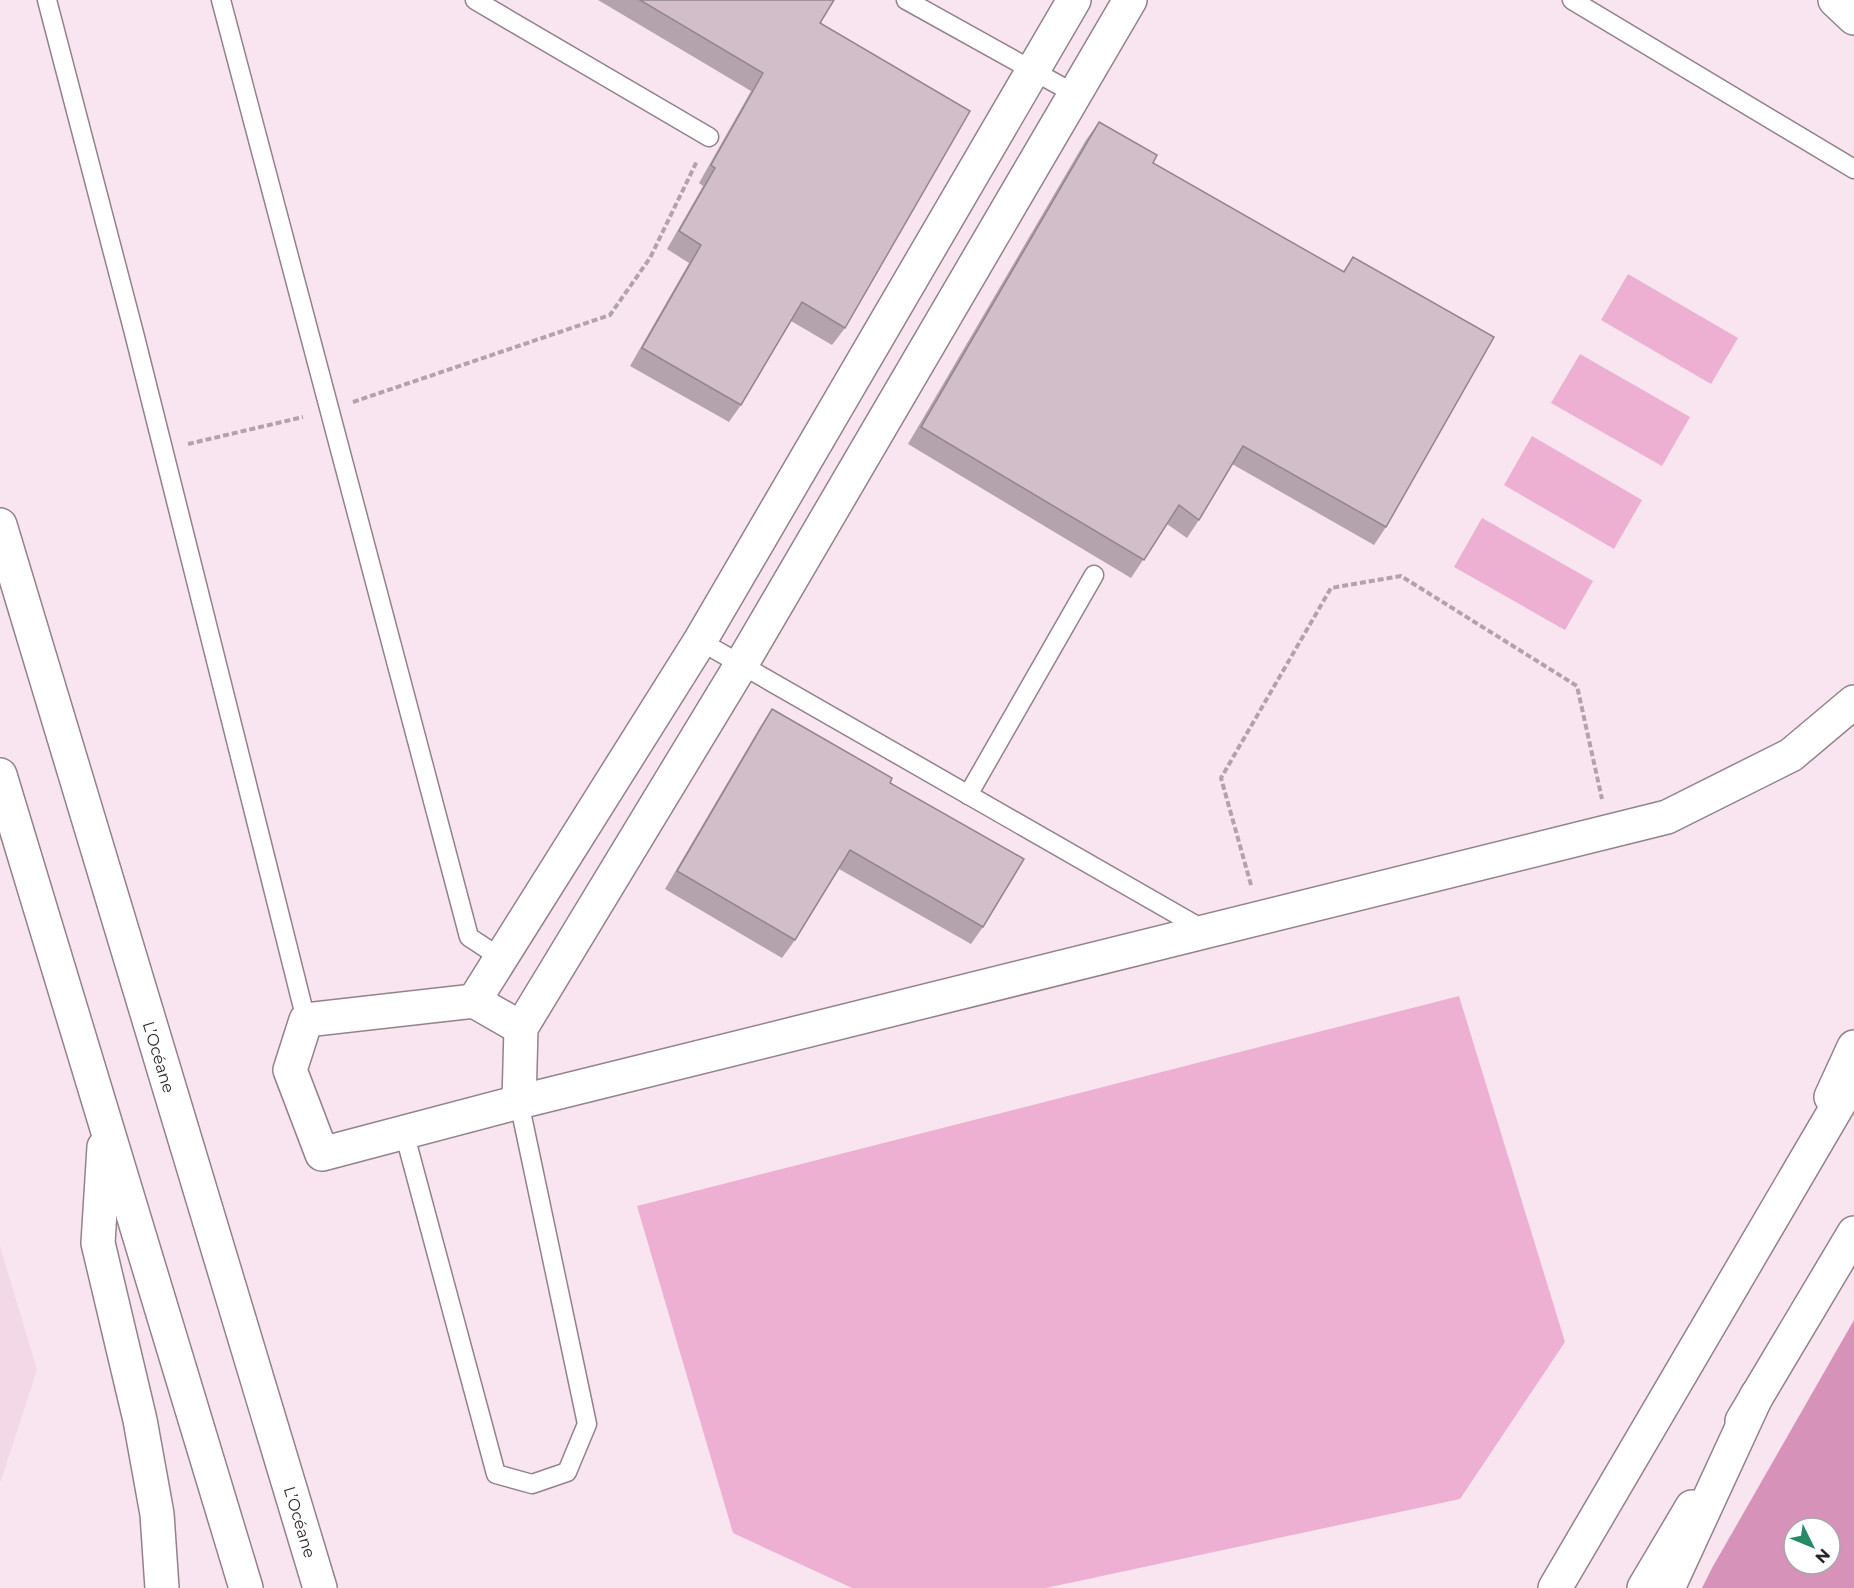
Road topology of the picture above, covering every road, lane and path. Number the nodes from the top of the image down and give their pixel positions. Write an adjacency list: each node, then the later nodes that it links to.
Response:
1 (47, 0): 15 (lane)
2 (220, 0): 14 (lane)
3 (475, 0): 12 (lane)
4 (906, 0): 10 (lane)
5 (1074, 0): 10 (main road)
6 (1130, 0): 11 (main road)
7 (1572, 0): 13 (lane)
8 (1835, 0): 9 (main road)
9 (1854, 18)
10 (1032, 72): 11 (lane); 18 (main road)
11 (1075, 94): 19 (main road)
12 (709, 137): 14 (path)
13 (1854, 169)
14 (329, 410): 15 (path); 26 (lane)
15 (164, 450): 29 (lane)
16 (0, 525): 41 (main road, L’Océane)
17 (1094, 575): 22 (lane)
18 (700, 641): 19 (lane); 26 (main road)
19 (741, 665): 22 (lane); 27 (main road)
20 (1854, 702): 23 (main road)
21 (0, 775): 34 (main road)
22 (968, 795): 25 (lane)
23 (1610, 832): 24 (main road); 24 (path)
24 (1260, 920): 25 (main road)
25 (1209, 933): 33 (main road)
26 (501, 958): 27 (main road); 28 (main road)
27 (547, 984): 30 (main road)
28 (474, 1001): 29 (main road); 30 (main road)
29 (306, 1020): 35 (main road)
30 (521, 1028): 33 (main road)
31 (1854, 1047): 36 (main road)
32 (1854, 1078): 36 (main road)
33 (519, 1102): 35 (main road); 35 (lane)
34 (106, 1126): 39 (main road); 40 (main road)
35 (404, 1132)
36 (1789, 1188): 42 (main road)
37 (1854, 1233): 38 (main road)
38 (1757, 1395): 43 (main road); 44 (main road)
39 (162, 1588)
40 (246, 1588)
41 (320, 1588)
42 (1555, 1588)
43 (1644, 1588)
44 (1668, 1588)

